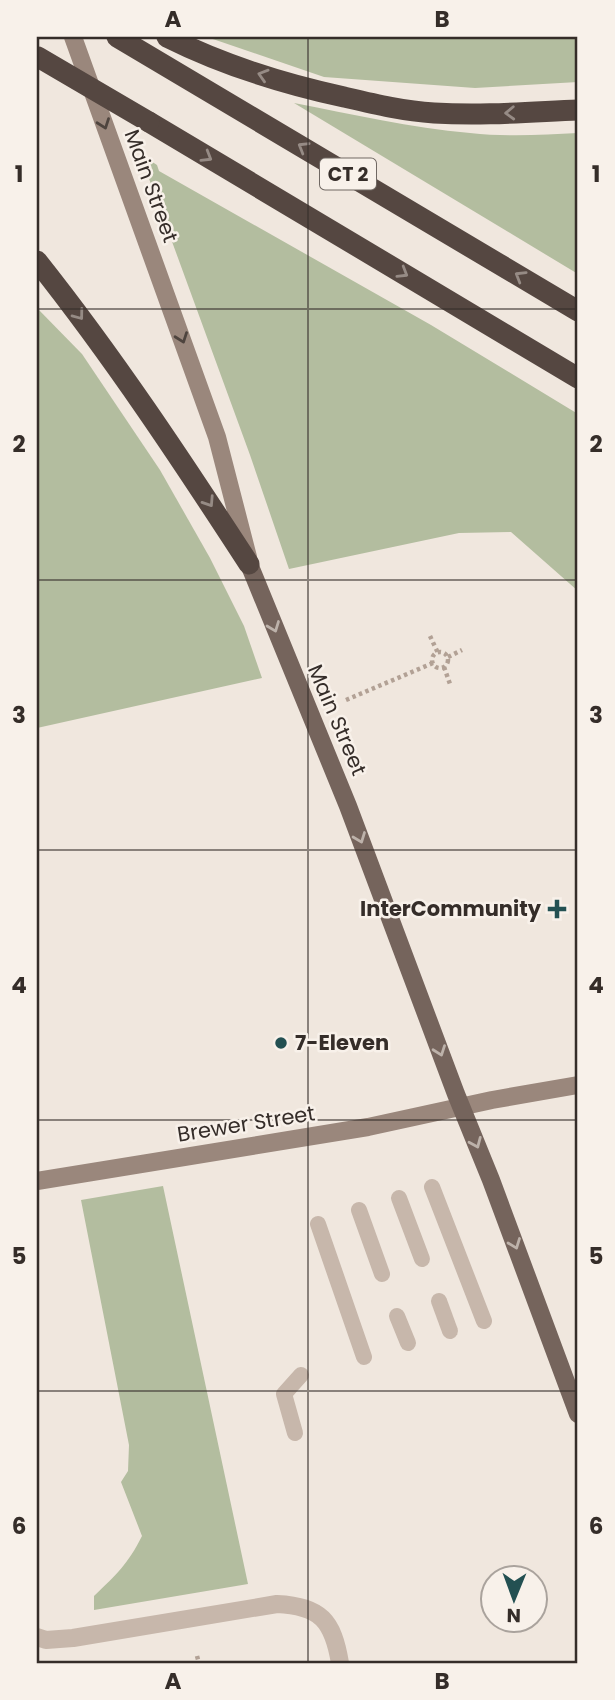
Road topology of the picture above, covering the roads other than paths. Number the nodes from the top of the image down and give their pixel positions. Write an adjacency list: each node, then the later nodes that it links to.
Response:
1 (73, 37): 9 (main road, Main Street, one-way to 9)
2 (117, 37): 7 (highway, CT 2, one-way to 2)
3 (167, 37): 5 (highway, one-way to 3)
4 (37, 56): 8 (highway, CT 2, one-way to 8, bridge)
5 (578, 110)
6 (37, 261): 9 (highway, one-way to 9)
7 (578, 311)
8 (578, 378)
9 (249, 564): 11 (main road, Main Street, one-way to 11)
10 (578, 1085): 11 (main road, Brewer Street)
11 (461, 1107): 12 (main road, Brewer Street); 26 (main road, Main Street, one-way to 26)
12 (37, 1181)
13 (432, 1187): 21 (lane)
14 (399, 1198): 17 (lane)
15 (359, 1210): 18 (lane)
16 (318, 1224): 24 (lane)
17 (422, 1259)
18 (382, 1274)
19 (439, 1301): 22 (lane)
20 (397, 1316): 23 (lane)
21 (484, 1321)
22 (450, 1331)
23 (408, 1343)
24 (364, 1357)
25 (301, 1375): 27 (lane)
26 (578, 1414)
27 (295, 1433)
28 (37, 1637): 29 (street)
29 (340, 1663)

